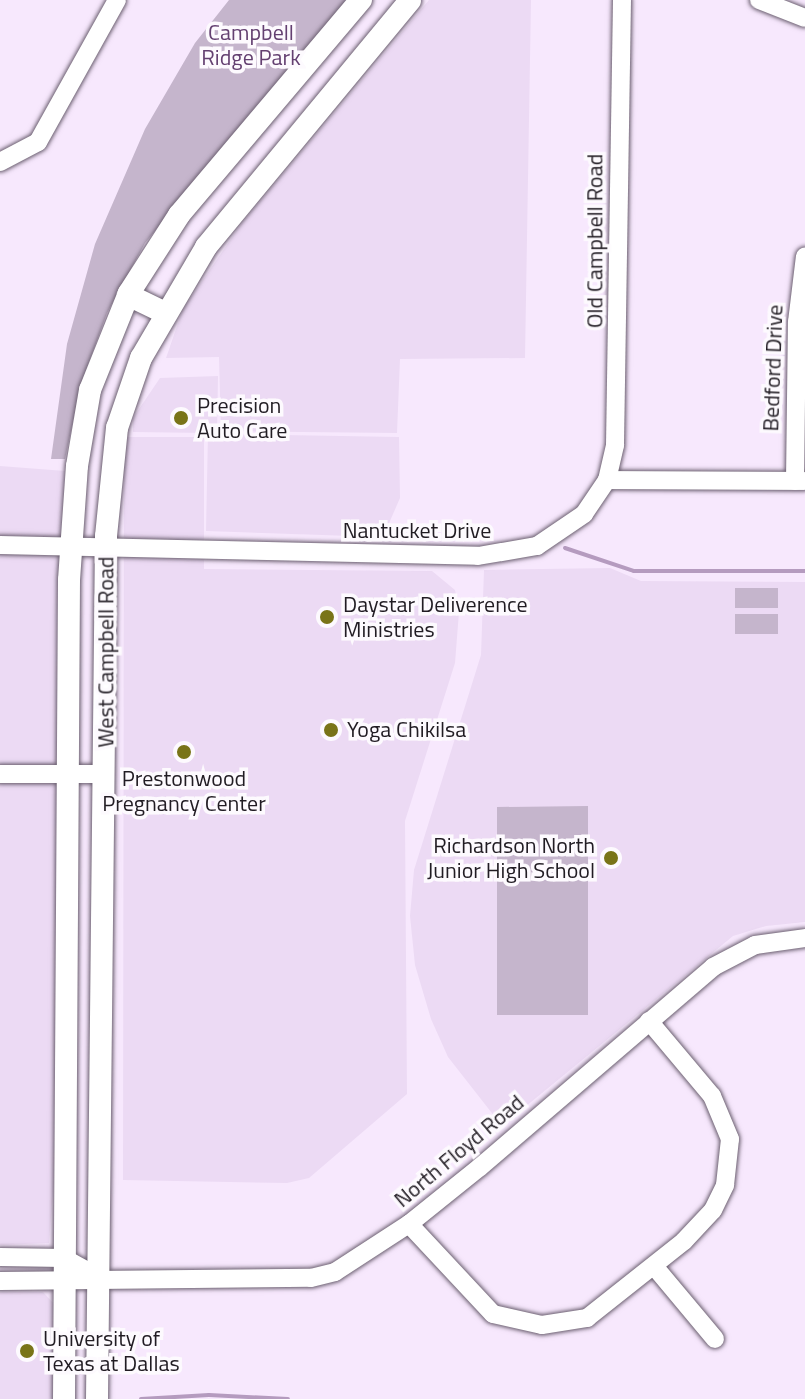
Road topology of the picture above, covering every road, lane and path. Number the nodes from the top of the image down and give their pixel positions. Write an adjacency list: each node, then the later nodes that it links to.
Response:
1 (117, 0): 8 (street)
2 (410, 0): 7 (main road, West Campbell Road)
3 (622, 0): 12 (street, Old Campbell Road)
4 (759, 0): 6 (street)
5 (356, 6): 7 (main road); 10 (main road, West Campbell Road)
6 (805, 18)
7 (378, 39): 11 (main road, West Campbell Road)
8 (0, 162)
9 (805, 256): 13 (street, Bedford Drive)
10 (128, 295): 11 (main road); 15 (main road, West Campbell Road)
11 (165, 313): 16 (main road, West Campbell Road)
12 (607, 480): 13 (street); 16 (street, Nantucket Drive)
13 (800, 481)
14 (0, 545): 15 (street, Nantucket Drive)
15 (70, 549): 16 (street, Nantucket Drive); 18 (main road, West Campbell Road)
16 (106, 550): 19 (main road, West Campbell Road)
17 (0, 774): 18 (street)
18 (68, 774): 19 (street); 22 (main road, West Campbell Road)
19 (105, 774): 23 (main road, West Campbell Road)
20 (805, 938): 21 (street, North Floyd Road)
21 (649, 1021): 24 (street, North Floyd Road); 27 (street)
22 (66, 1081): 23 (main road); 26 (main road, West Campbell Road)
23 (102, 1081): 28 (main road, West Campbell Road)
24 (409, 1224): 27 (street); 28 (street, North Floyd Road)
25 (0, 1257): 26 (street, North Floyd Road)
26 (64, 1258): 28 (street, North Floyd Road); 30 (main road, West Campbell Road)
27 (654, 1266): 31 (street)
28 (98, 1277): 30 (street, North Floyd Road); 33 (main road, West Campbell Road)
29 (0, 1281): 30 (street, North Floyd Road)
30 (64, 1282): 32 (main road, West Campbell Road)
31 (715, 1339)
32 (64, 1399)
33 (97, 1399)

